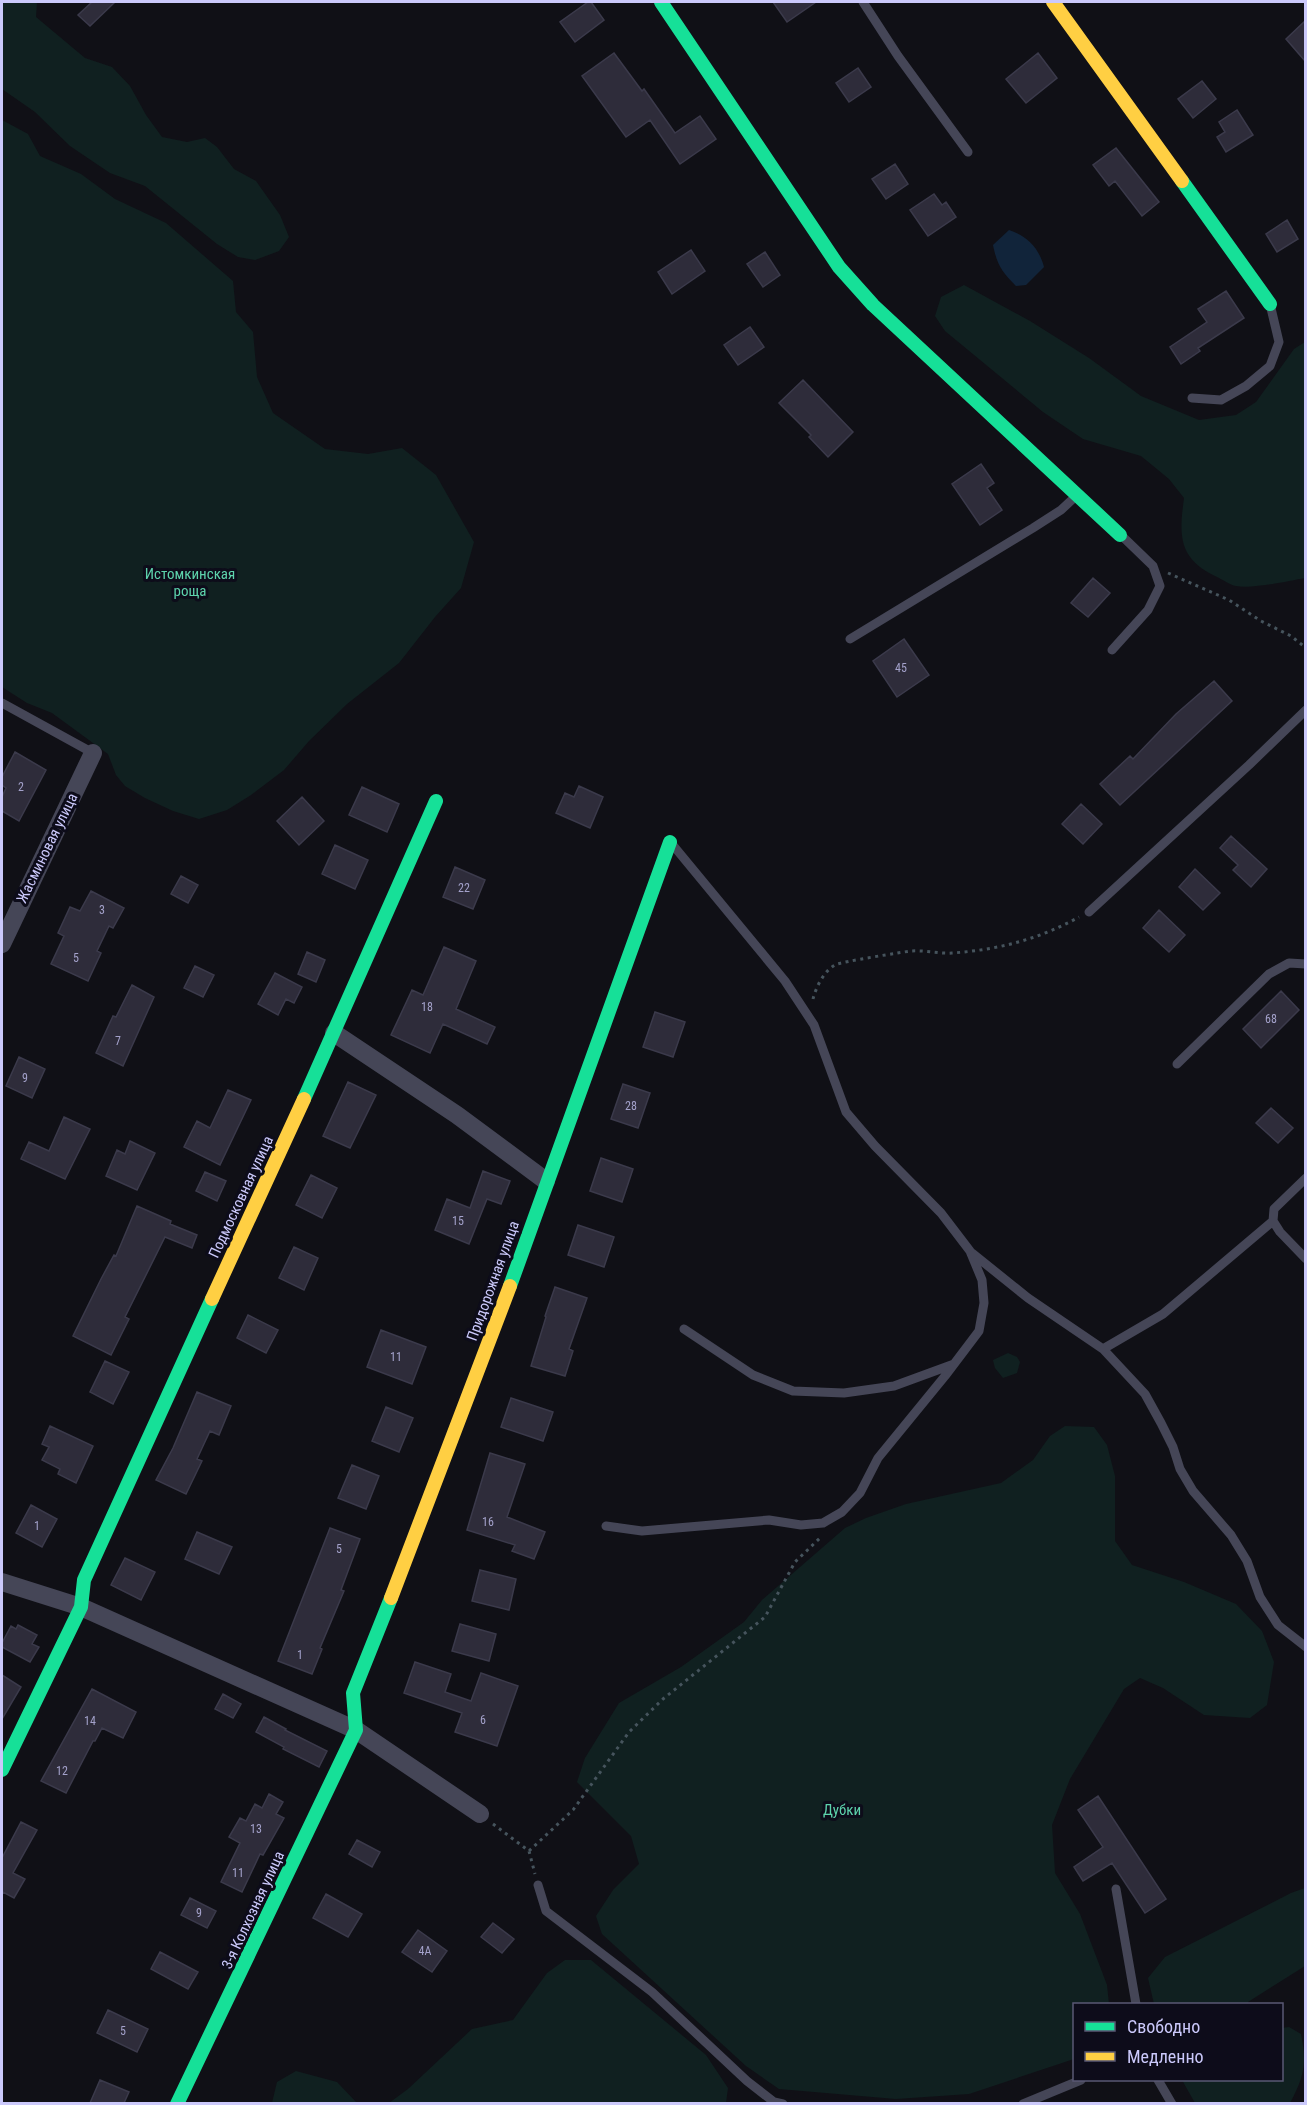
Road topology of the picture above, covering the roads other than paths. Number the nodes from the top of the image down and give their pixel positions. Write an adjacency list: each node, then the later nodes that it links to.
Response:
1 (661, 2): 7 (street)
2 (863, 2): 4 (lane)
3 (1053, 2): 5 (street)
4 (968, 152)
5 (1270, 304): 6 (lane)
6 (1192, 398)
7 (1078, 495): 8 (street); 9 (lane)
8 (1120, 535): 10 (lane)
9 (850, 639)
10 (1112, 650)
11 (2, 703): 13 (lane)
12 (1305, 710): 16 (lane)
13 (93, 753): 17 (street, Жасминовая улица)
14 (436, 801): 19 (street, Подмосковная улица)
15 (670, 842): 22 (street, Придорожная улица); 24 (lane)
16 (1089, 912)
17 (2, 944)
18 (1305, 964): 20 (lane)
19 (334, 1033): 22 (street); 31 (street, Подмосковная улица)
20 (1176, 1064)
21 (1305, 1178): 23 (lane)
22 (546, 1181): 33 (street, Придорожная улица)
23 (1273, 1221): 25 (lane); 27 (lane)
24 (970, 1251): 27 (lane); 28 (lane)
25 (1305, 1259)
26 (684, 1329): 28 (lane)
27 (1103, 1349): 32 (lane)
28 (954, 1364): 29 (lane)
29 (606, 1526)
30 (2, 1582): 31 (street)
31 (81, 1607): 33 (street); 34 (street, Подмосковная улица)
32 (1305, 1647)
33 (356, 1730): 35 (street); 41 (street, 3-я Колхозная улица)
34 (2, 1770)
35 (480, 1814)
36 (538, 1885): 42 (lane)
37 (1116, 1889): 38 (lane)
38 (1136, 2003)
39 (1076, 2081): 43 (lane)
40 (1159, 2081): 44 (lane)
41 (177, 2103)
42 (783, 2103)
43 (1023, 2103)
44 (1172, 2103)

